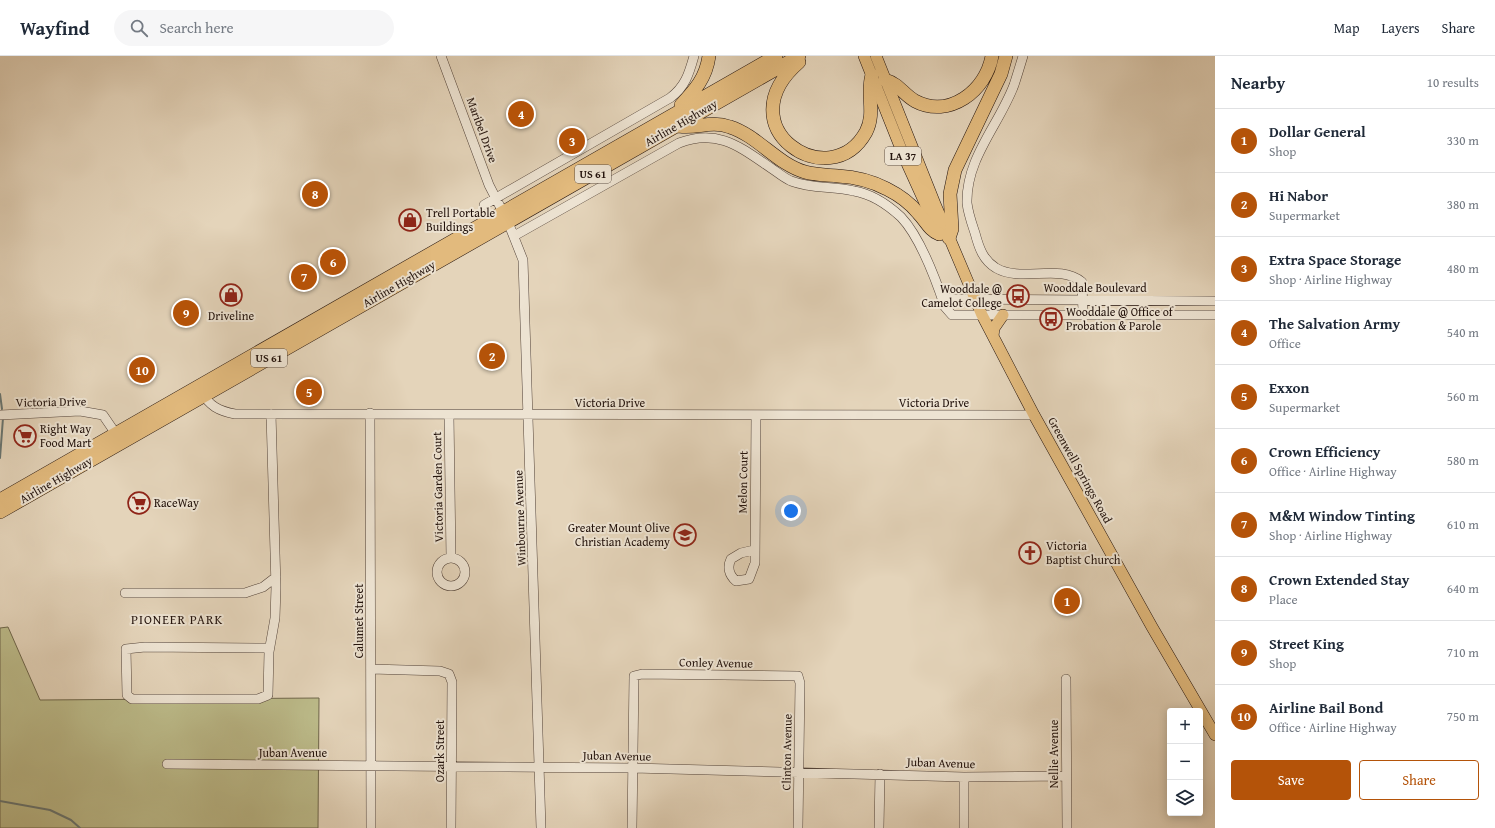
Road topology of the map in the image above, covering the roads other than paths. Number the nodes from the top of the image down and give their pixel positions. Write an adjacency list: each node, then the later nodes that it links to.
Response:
1 (441, 56): 15 (street, Maribel Drive)
2 (694, 56): 15 (street)
3 (709, 56): 13 (highway)
4 (776, 56): 13 (highway, Airline Highway / US 61)
5 (800, 56): 11 (highway); 14 (highway, Airline Highway / US 61)
6 (864, 56): 11 (main road, Greenwell Springs Road / LA 37)
7 (876, 56): 12 (main road, Greenwell Springs Road / LA 37)
8 (992, 56): 12 (highway)
9 (1006, 56): 19 (highway)
10 (1023, 56): 22 (street)
11 (872, 75): 19 (main road, Greenwell Springs Road / LA 37)
12 (885, 80): 19 (main road, Greenwell Springs Road / LA 37)
13 (679, 112): 17 (highway, Airline Highway / US 61)
14 (678, 125): 17 (highway, Airline Highway / US 61); 19 (highway)
15 (496, 198): 16 (street); 17 (street, Maribel Drive)
16 (484, 204)
17 (506, 217): 18 (street, Winbourne Avenue); 29 (highway, Airline Highway / US 61)
18 (514, 236): 20 (street); 34 (street, Winbourne Avenue)
19 (944, 236): 21 (main road, Greenwell Springs Road / LA 37)
20 (940, 293): 21 (street, Wooddale Boulevard); 24 (street)
21 (974, 299): 22 (street, Wooddale Boulevard); 24 (main road, Greenwell Springs Road / LA 37)
22 (1083, 300): 23 (street, Wooddale Boulevard); 26 (street)
23 (1215, 301)
24 (982, 315): 25 (street); 28 (main road, Greenwell Springs Road)
25 (1003, 315): 26 (street); 28 (main road)
26 (1083, 315): 27 (street)
27 (1215, 315)
28 (993, 336): 36 (main road, Greenwell Springs Road)
29 (201, 391): 30 (street, Victoria Drive); 37 (highway, Airline Highway / US 61)
30 (271, 414): 31 (street, Victoria Drive); 43 (street)
31 (370, 414): 33 (street, Victoria Drive); 46 (street, Calumet Street)
32 (0, 415): 37 (street, Victoria Drive)
33 (449, 415): 34 (street, Victoria Drive); 42 (street, Victoria Garden Court)
34 (529, 415): 35 (street, Victoria Drive); 53 (street, Winbourne Avenue)
35 (756, 415): 36 (street, Victoria Drive); 41 (street, Melon Court)
36 (1034, 415): 49 (main road, Greenwell Springs Road)
37 (117, 439): 38 (highway, Airline Highway / US 61)
38 (21, 494): 39 (highway, Airline Highway / US 61); 40 (highway, Airline Highway / US 61)
39 (0, 500)
40 (0, 512)
41 (754, 550)
42 (452, 558)
43 (276, 577): 44 (street); 45 (street)
44 (125, 593)
45 (269, 648): 45 (street)
46 (371, 669): 51 (street, Calumet Street); 52 (street, Ozark Street)
47 (798, 676): 54 (street, Conley Avenue); 55 (street, Clinton Avenue)
48 (1066, 679): 58 (street, Nellie Avenue)
49 (1215, 735)
50 (167, 764): 51 (street, Juban Avenue)
51 (370, 765): 52 (street, Juban Avenue); 59 (street, Calumet Street)
52 (452, 765): 53 (street, Juban Avenue); 60 (street, Ozark Street)
53 (539, 767): 54 (street, Juban Avenue); 61 (street, Winbourne Avenue)
54 (633, 768): 55 (street, Juban Avenue); 62 (street)
55 (798, 773): 56 (street, Juban Avenue); 63 (street, Clinton Avenue)
56 (880, 774): 57 (street, Juban Avenue); 64 (street)
57 (964, 776): 58 (street, Juban Avenue); 65 (street)
58 (1066, 776): 66 (street, Nellie Avenue)
59 (371, 828)
60 (451, 828)
61 (541, 828)
62 (632, 828)
63 (798, 828)
64 (879, 828)
65 (964, 828)
66 (1067, 828)

